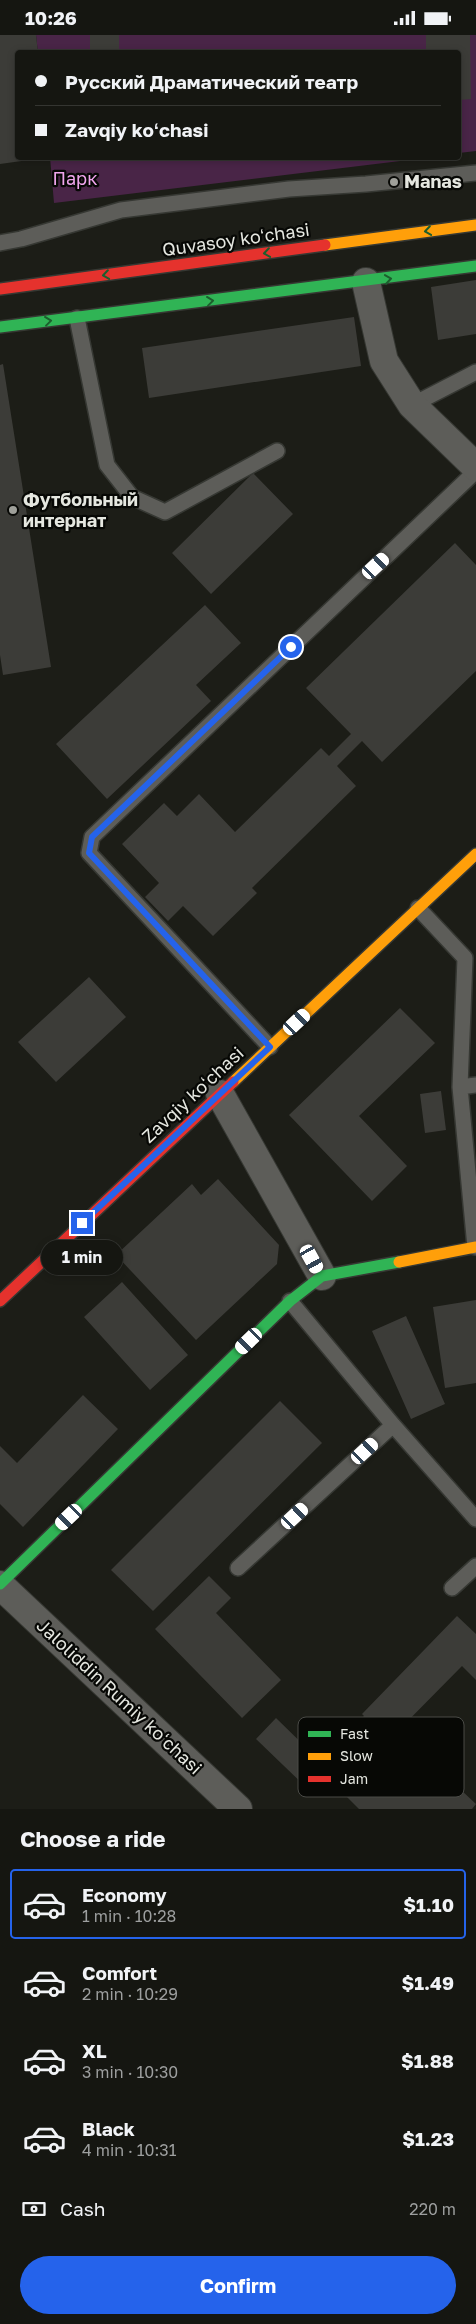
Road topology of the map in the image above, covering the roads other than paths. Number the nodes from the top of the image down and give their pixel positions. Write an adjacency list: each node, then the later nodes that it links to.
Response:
1 (476, 173): 3 (lane)
2 (476, 225): 6 (street, Quvasoy koʻchasi, one-way to 6)
3 (0, 243)
4 (476, 267): 5 (street, one-way to 4)
5 (366, 282): 7 (street, one-way to 5); 10 (street)
6 (0, 289)
7 (77, 318): 8 (street, one-way to 7); 11 (lane)
8 (0, 327)
9 (476, 372): 10 (lane)
10 (412, 405): 12 (street)
11 (277, 451)
12 (476, 467)
13 (476, 471): 16 (lane)
14 (476, 854): 15 (street, Zavqiy koʻchasi)
15 (418, 908): 16 (street, Zavqiy koʻchasi); 18 (lane)
16 (270, 1047): 19 (street, Zavqiy koʻchasi)
17 (476, 1085): 18 (lane)
18 (460, 1087): 20 (lane)
19 (220, 1094): 21 (street); 22 (street, Zavqiy koʻchasi)
20 (476, 1247): 21 (street)
21 (322, 1276): 23 (street)
22 (0, 1301)
23 (290, 1301): 24 (lane); 28 (street)
24 (393, 1425): 25 (lane); 27 (lane)
25 (476, 1519)
26 (476, 1566): 29 (lane)
27 (238, 1568)
28 (0, 1585): 30 (street, Jaloliddin Rumiy koʻchasi)
29 (452, 1589)
30 (238, 1809)

